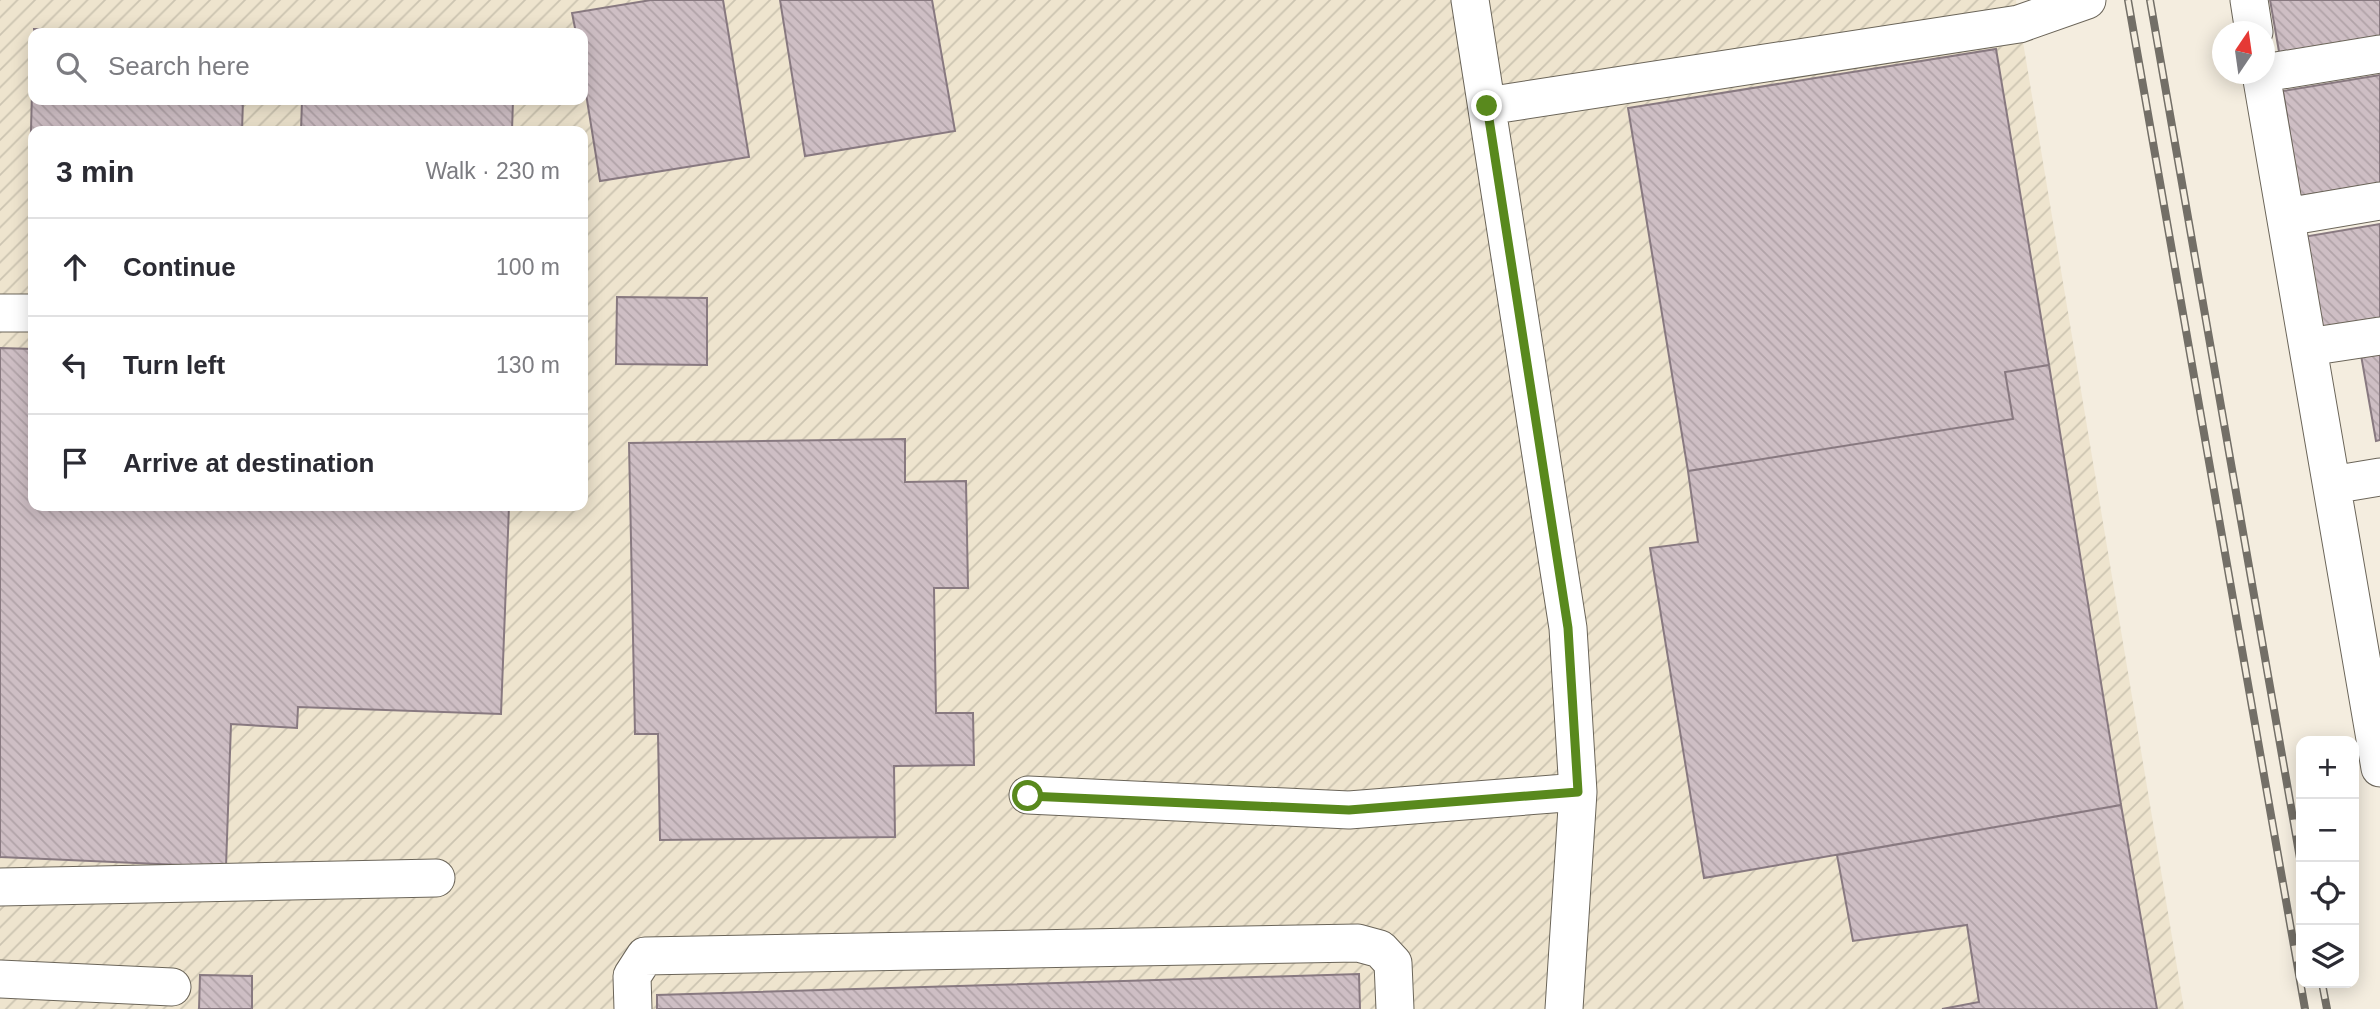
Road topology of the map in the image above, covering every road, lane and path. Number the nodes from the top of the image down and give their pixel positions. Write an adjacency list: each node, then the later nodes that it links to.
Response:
1 (1470, 0): 8 (street)
2 (2087, 0): 8 (street)
3 (2249, 0): 4 (street)
4 (2252, 21)
5 (2380, 54): 6 (street)
6 (2275, 72)
7 (2265, 84): 10 (street)
8 (1487, 106): 19 (street)
9 (2380, 201): 10 (street)
10 (2286, 217): 14 (street)
11 (0, 313): 12 (street)
12 (28, 313)
13 (2380, 336): 14 (street)
14 (2308, 347): 16 (street)
15 (2380, 477): 16 (street)
16 (2332, 485): 17 (street)
17 (2367, 620): 18 (street)
18 (2379, 760)
19 (1578, 792): 20 (street); 27 (street)
20 (1028, 796)
21 (436, 878): 22 (street)
22 (0, 887)
23 (0, 979): 24 (street)
24 (172, 988)
25 (633, 1009): 26 (street)
26 (1395, 1009)
27 (1564, 1009)

